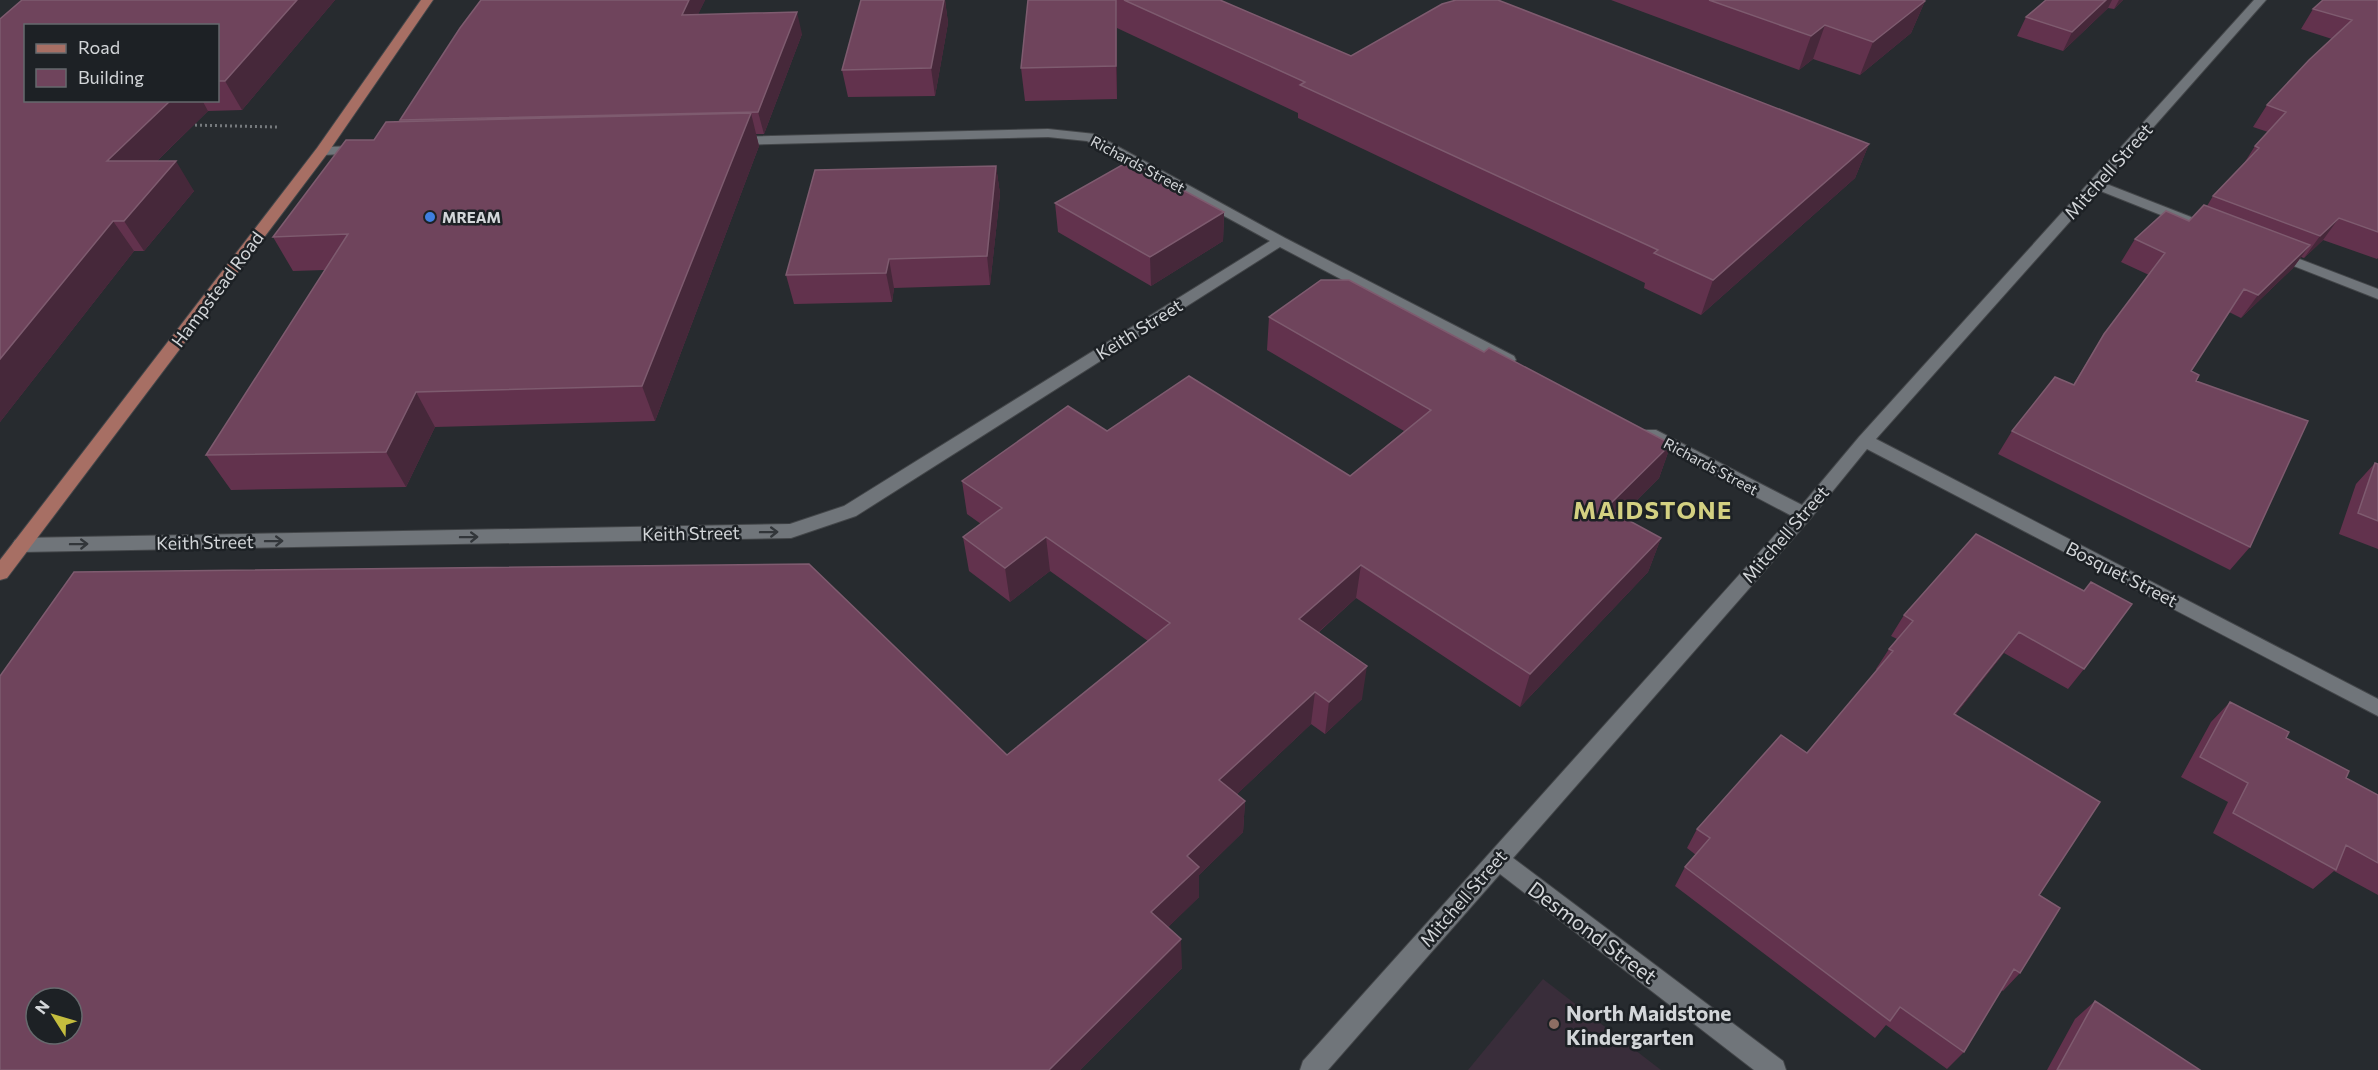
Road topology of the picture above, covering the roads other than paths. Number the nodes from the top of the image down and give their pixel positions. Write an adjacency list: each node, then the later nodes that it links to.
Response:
1 (427, 0): 5 (main road, Hampstead Road)
2 (2260, 0): 6 (street, Mitchell Street)
3 (724, 141): 8 (street, Richards Street)
4 (377, 150): 5 (street)
5 (322, 151): 15 (main road, Hampstead Road)
6 (2096, 184): 7 (street); 13 (street, Mitchell Street)
7 (2196, 224)
8 (1280, 241): 11 (street, Richards Street); 15 (street, Keith Street, one-way to 8)
9 (2260, 248): 10 (street)
10 (2378, 294)
11 (1520, 366)
12 (1634, 426): 14 (street, Richards Street)
13 (1865, 441): 14 (street, Mitchell Street); 17 (street, Bosquet Street)
14 (1804, 514): 18 (street, Mitchell Street)
15 (21, 545): 16 (main road, Hampstead Road)
16 (0, 573)
17 (2378, 708)
18 (1497, 859): 19 (street, Mitchell Street); 20 (street, Desmond Street)
19 (1312, 1070)
20 (1774, 1070)

